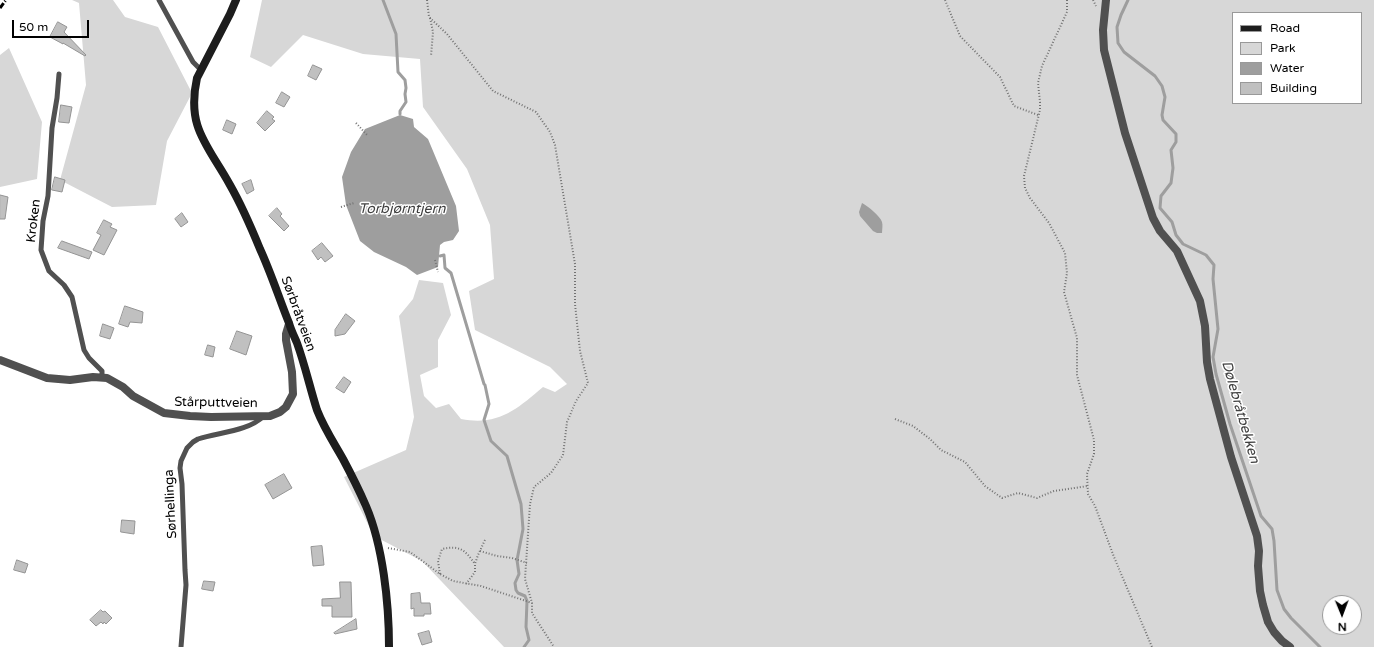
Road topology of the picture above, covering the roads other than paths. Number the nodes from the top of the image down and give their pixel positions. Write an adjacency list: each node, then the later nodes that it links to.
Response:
1 (160, 0): 4 (lane)
2 (236, 0): 4 (street, Sørbråtveien)
3 (1106, 0): 12 (street)
4 (201, 70): 6 (street, Sørbråtveien)
5 (59, 74): 8 (lane, Kroken)
6 (289, 324): 9 (street, Stårputtveien); 11 (street, Sørbråtveien)
7 (0, 360): 8 (street)
8 (102, 376): 9 (street, Stårputtveien)
9 (264, 416): 10 (lane, Sørhellinga)
10 (181, 647)
11 (389, 647)
12 (1290, 647)

